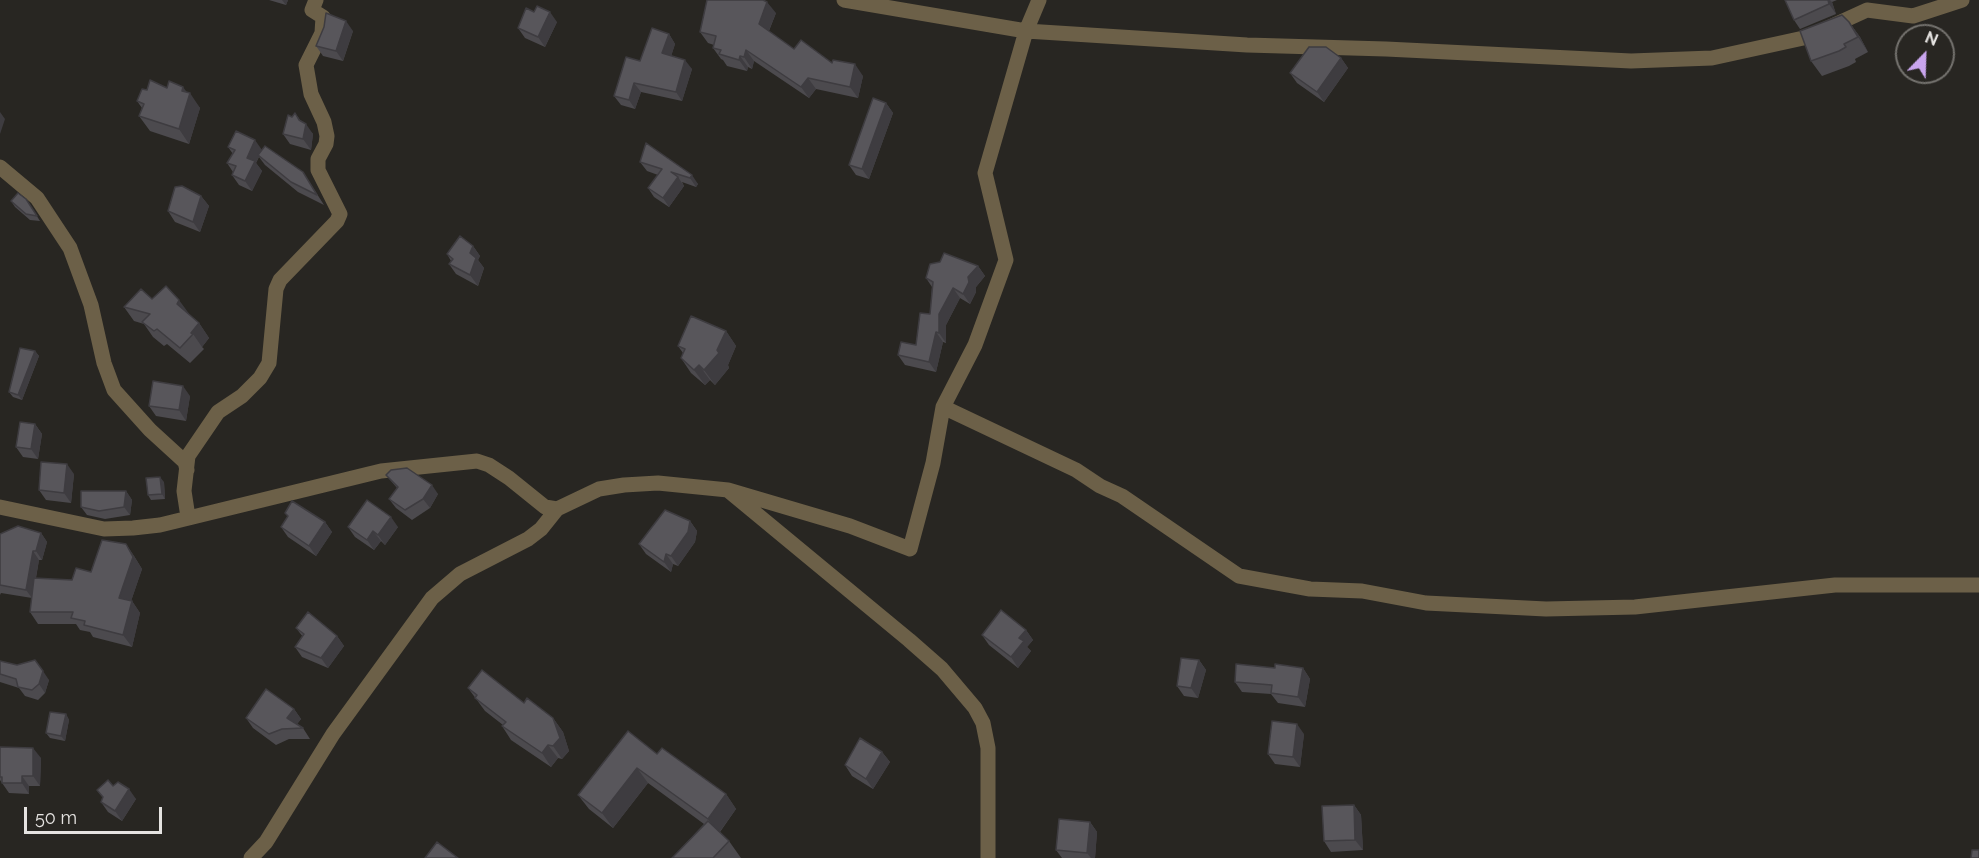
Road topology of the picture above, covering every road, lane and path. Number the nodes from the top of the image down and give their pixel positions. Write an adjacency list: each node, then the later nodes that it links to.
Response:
1 (316, 0): 8 (street)
2 (844, 0): 5 (street)
3 (1039, 0): 5 (street)
4 (1962, 0): 5 (street)
5 (1026, 31): 7 (street)
6 (0, 167): 8 (street)
7 (943, 407): 9 (street); 13 (street)
8 (188, 472): 12 (street)
9 (728, 490): 11 (street); 15 (street)
10 (0, 507): 12 (street)
11 (557, 509): 12 (street); 14 (street)
12 (188, 517)
13 (1979, 585)
14 (250, 858)
15 (988, 858)

